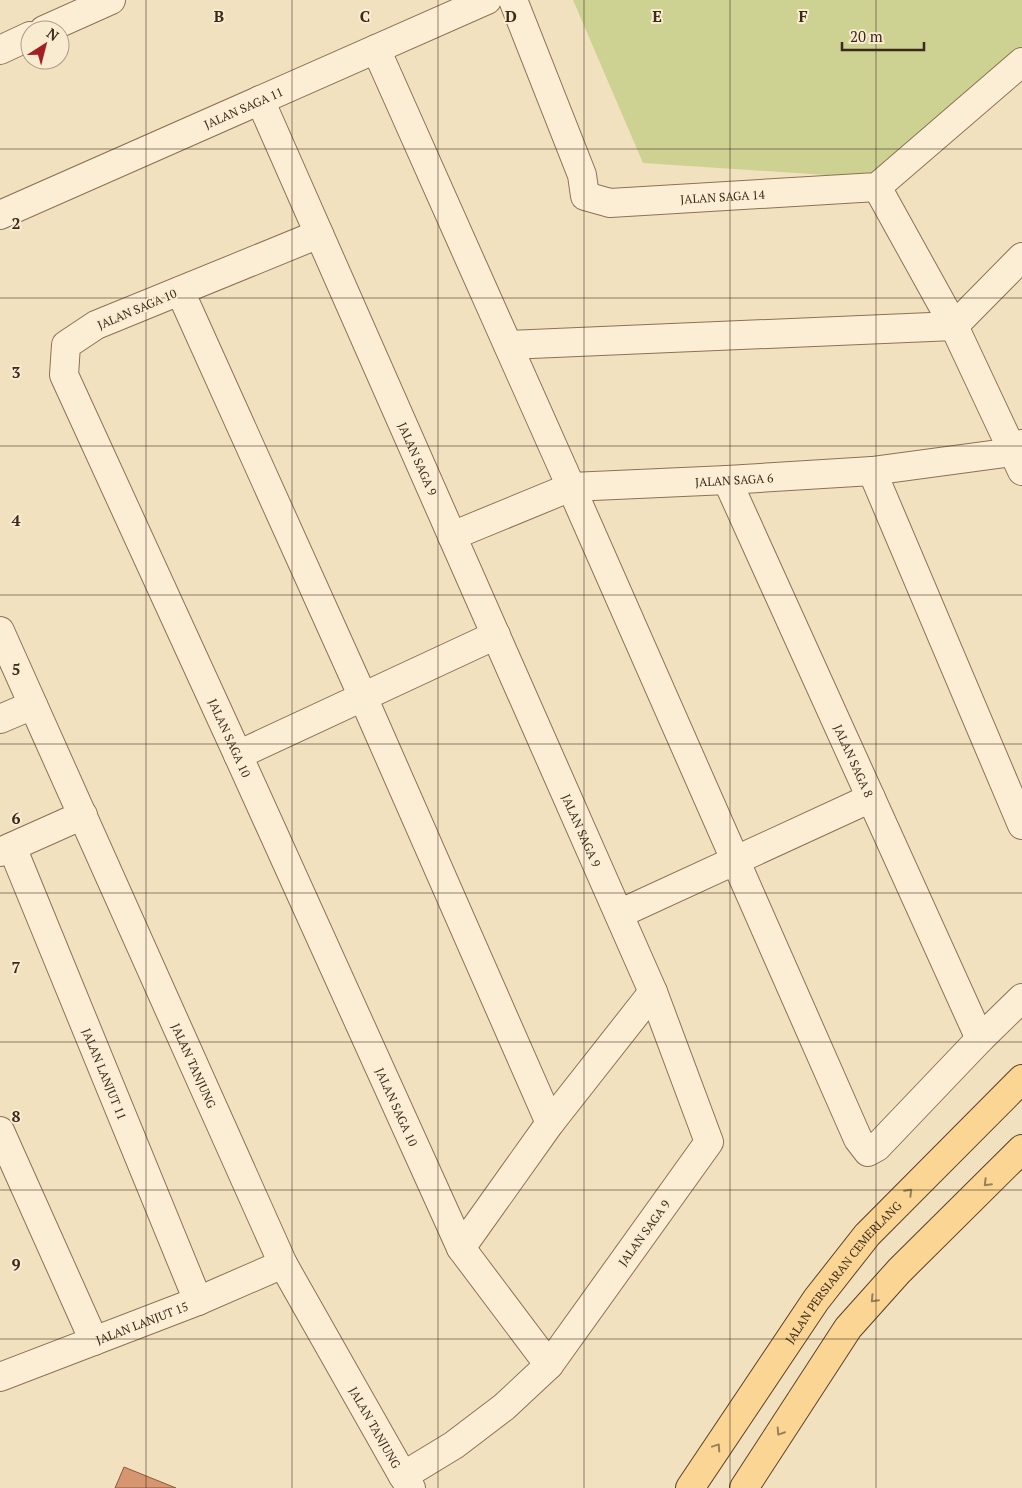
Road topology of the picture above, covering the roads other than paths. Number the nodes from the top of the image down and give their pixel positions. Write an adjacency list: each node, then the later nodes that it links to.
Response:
1 (111, 0): 4 (street)
2 (487, 0): 6 (street, JALAN SAGA 11)
3 (513, 0): 10 (street, JALAN SAGA 14)
4 (66, 20)
5 (20, 41): 7 (street)
6 (376, 49): 9 (street, JALAN SAGA 11); 16 (street)
7 (0, 50)
8 (1022, 62): 10 (street)
9 (260, 100): 11 (street, JALAN SAGA 11); 12 (street, JALAN SAGA 9)
10 (877, 187): 15 (street)
11 (0, 215)
12 (319, 234): 14 (street, JALAN SAGA 10); 21 (street, JALAN SAGA 9)
13 (1022, 257): 15 (street)
14 (180, 291): 24 (street); 27 (street, JALAN SAGA 10)
15 (954, 326): 16 (street); 17 (street)
16 (508, 345): 20 (street)
17 (1019, 456): 18 (street, JALAN SAGA 6)
18 (872, 471): 19 (street, JALAN SAGA 6); 30 (street)
19 (727, 480): 20 (street, JALAN SAGA 6); 28 (street, JALAN SAGA 8)
20 (571, 487): 21 (street, JALAN SAGA 6); 32 (street)
21 (452, 536): 23 (street, JALAN SAGA 9)
22 (0, 631): 25 (street, JALAN TANJUNG)
23 (496, 635): 24 (street); 33 (street, JALAN SAGA 9)
24 (363, 697): 27 (street); 38 (street)
25 (33, 705): 26 (street); 29 (street, JALAN TANJUNG)
26 (0, 719)
27 (238, 755): 41 (street, JALAN SAGA 10)
28 (871, 798): 32 (street); 36 (street, JALAN SAGA 8)
29 (83, 815): 31 (street); 42 (street, JALAN TANJUNG)
30 (1022, 825)
31 (6, 850): 43 (street, JALAN LANJUT 11)
32 (735, 860): 33 (street); 36 (street)
33 (619, 914): 34 (street, JALAN SAGA 9)
34 (654, 992): 38 (street); 45 (street, JALAN SAGA 9)
35 (1022, 998): 36 (street)
36 (980, 1039)
37 (1022, 1079): 48 (main road, JALAN PERSIARAN CEMERLANG, one-way to 37)
38 (550, 1123): 41 (street)
39 (0, 1130): 44 (street)
40 (1022, 1149): 49 (main road, one-way to 49)
41 (461, 1248): 45 (street, JALAN SAGA 10)
42 (283, 1264): 43 (street, JALAN LANJUT 15); 47 (street, JALAN TANJUNG)
43 (198, 1301): 44 (street, JALAN LANJUT 15)
44 (94, 1341): 46 (street, JALAN LANJUT 15)
45 (549, 1365): 47 (street, JALAN SAGA 9)
46 (0, 1377)
47 (407, 1482)
48 (690, 1488)
49 (744, 1488)

